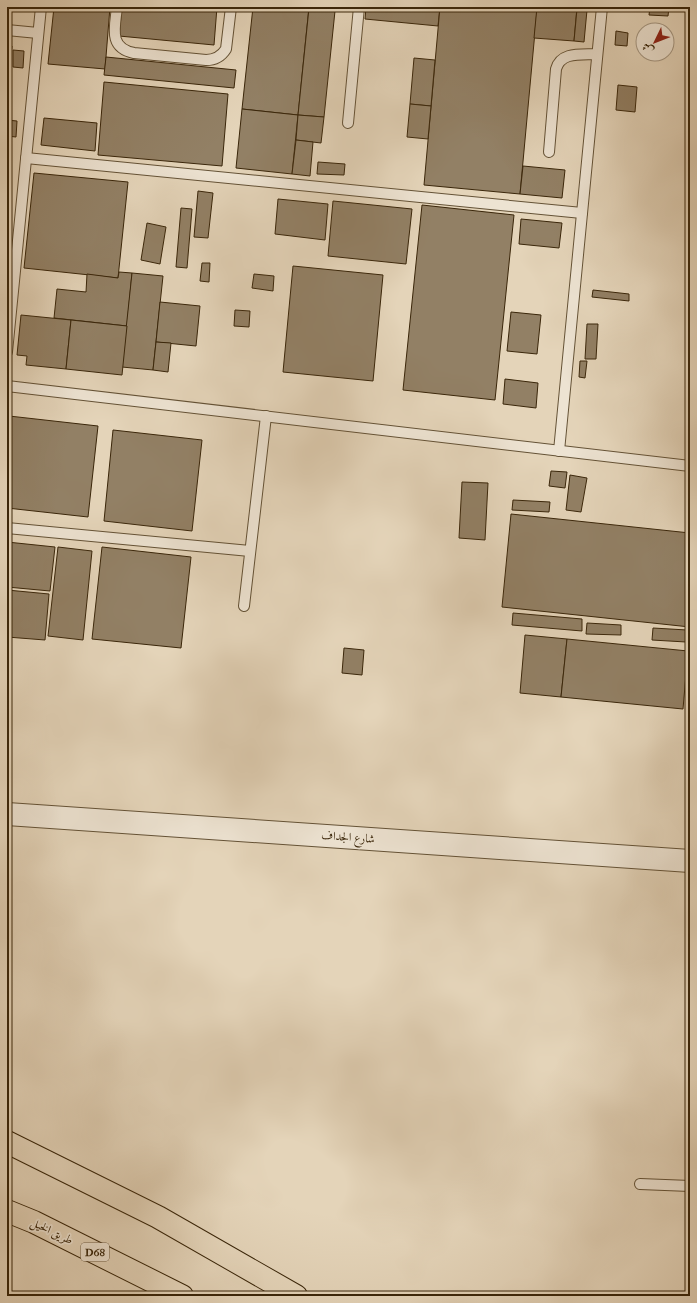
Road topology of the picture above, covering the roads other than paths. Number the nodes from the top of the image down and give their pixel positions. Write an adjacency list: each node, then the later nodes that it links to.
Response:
1 (41, 7): 7 (lane)
2 (117, 7): 3 (lane)
3 (231, 7)
4 (359, 7): 9 (lane)
5 (602, 7): 8 (lane)
6 (7, 30): 7 (lane)
7 (38, 33): 11 (lane)
8 (597, 54): 10 (lane); 12 (lane)
9 (348, 123)
10 (549, 152)
11 (26, 158): 12 (lane); 13 (lane)
12 (582, 213): 17 (lane)
13 (12, 245): 14 (lane)
14 (7, 352)
15 (7, 386): 16 (lane)
16 (266, 416): 17 (lane); 20 (lane)
17 (559, 451): 18 (lane)
18 (690, 466)
19 (7, 528): 20 (lane)
20 (250, 551): 21 (lane)
21 (244, 606)
22 (7, 814): 23 (street, شارع الجداف)
23 (690, 860)
24 (7, 1142): 29 (highway)
25 (640, 1184): 26 (lane)
26 (690, 1186)
27 (7, 1211): 28 (highway, طريق الخيل / D68)
28 (182, 1296)
29 (296, 1296)

